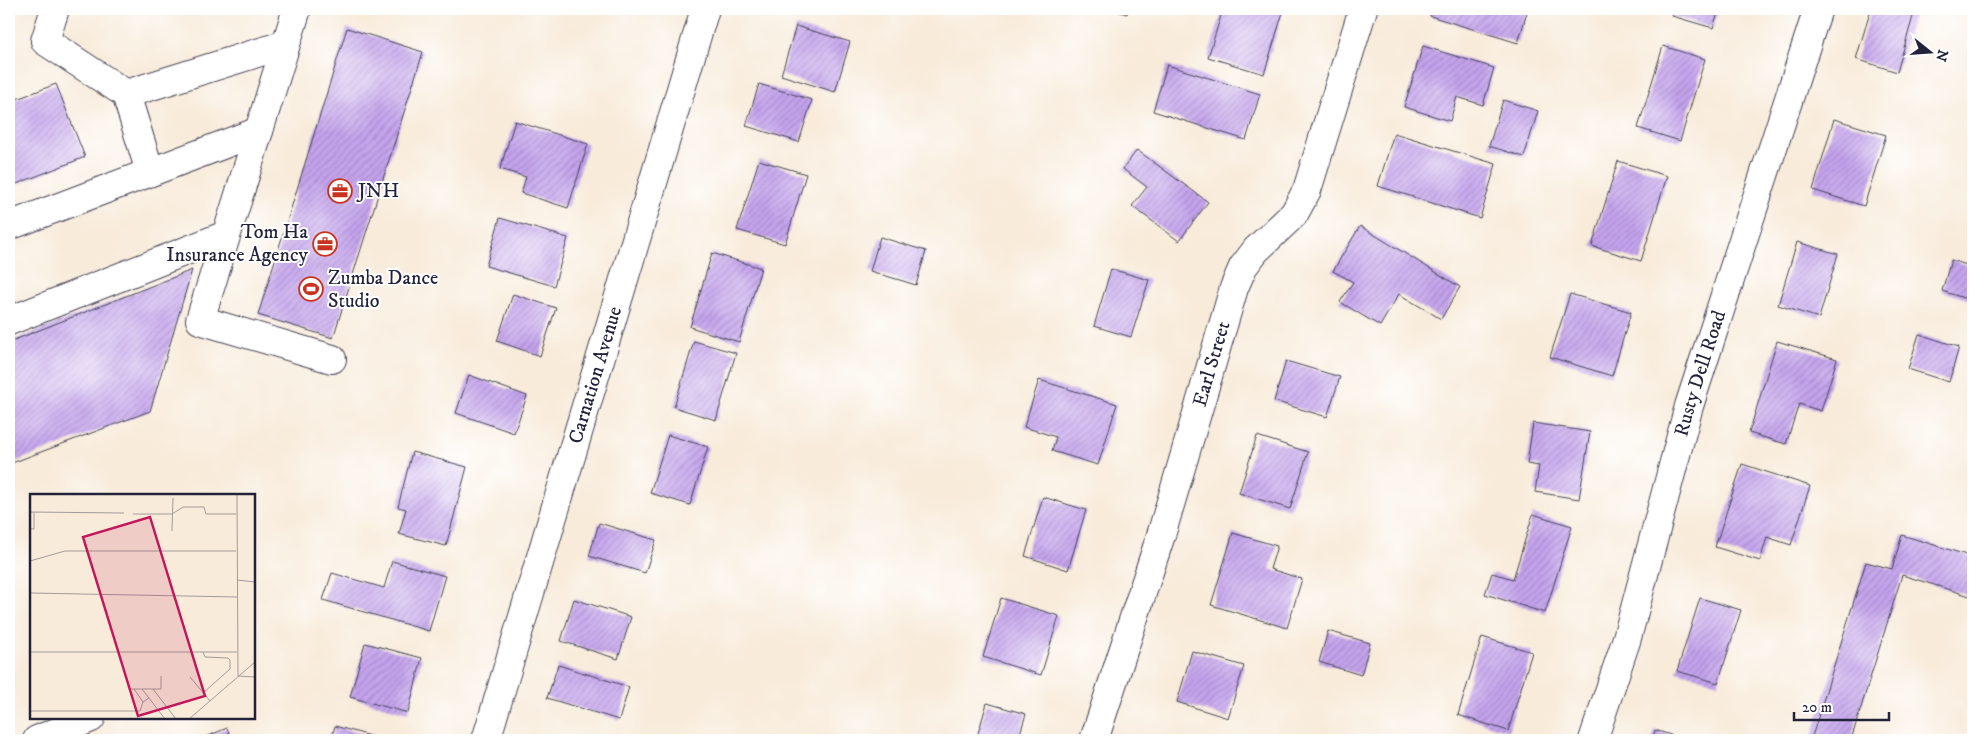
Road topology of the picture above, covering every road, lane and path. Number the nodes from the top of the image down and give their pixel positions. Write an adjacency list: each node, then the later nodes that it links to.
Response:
1 (55, 9): 7 (street)
2 (705, 9): 16 (street, Carnation Avenue)
3 (1363, 9): 17 (street, Earl Street)
4 (1818, 9): 18 (street, Rusty Dell Road)
5 (296, 12): 6 (street)
6 (286, 44): 7 (street); 8 (street)
7 (126, 94): 9 (street)
8 (259, 131): 9 (street); 11 (street)
9 (150, 172): 10 (street)
10 (9, 226)
11 (226, 235): 12 (street); 13 (street)
12 (9, 320)
13 (332, 359)
14 (89, 719): 15 (street)
15 (37, 740)
16 (486, 740)
17 (1094, 740)
18 (1593, 740)

